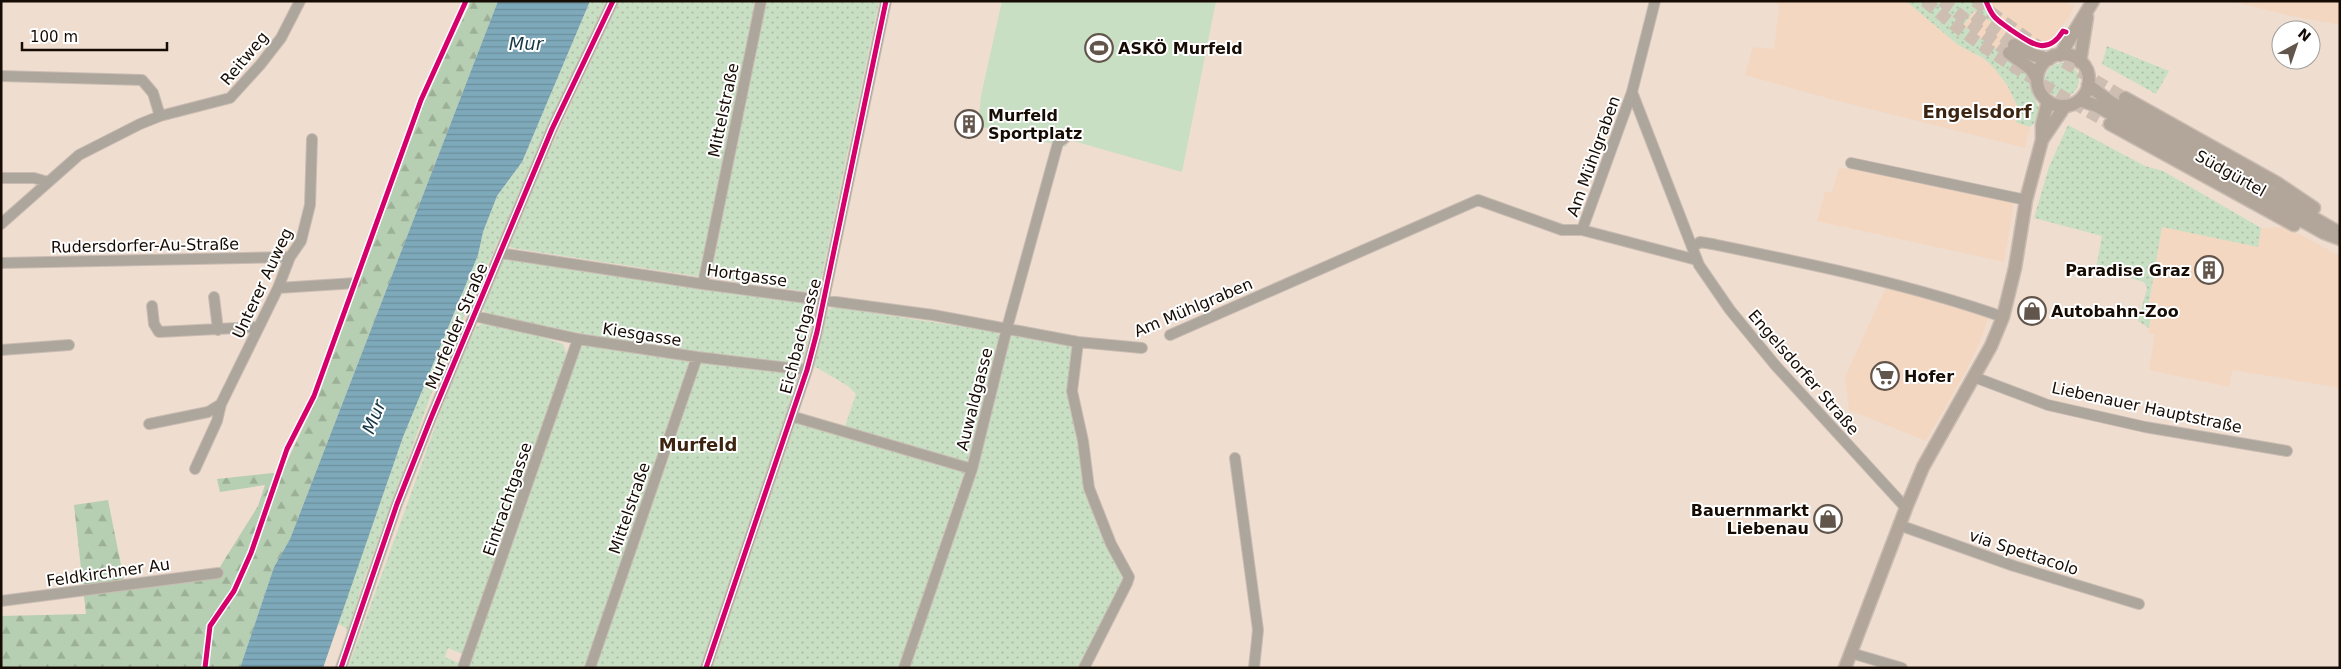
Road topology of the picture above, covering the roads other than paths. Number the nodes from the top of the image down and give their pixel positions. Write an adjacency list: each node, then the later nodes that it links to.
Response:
1 (300, 1): 17 (street, Reitweg)
2 (613, 1): 32 (street, Murfelder Straße)
3 (761, 1): 37 (street, Mittelstraße)
4 (886, 1): 40 (street, Eichbachgasse)
5 (1655, 1): 12 (street)
6 (2091, 7): 7 (main road); 8 (main road)
7 (2054, 57): 8 (main road); 10 (main road); 10 (main road)
8 (2080, 62): 11 (main road)
9 (1, 76): 17 (street)
10 (2037, 79): 15 (main road)
11 (2088, 86): 14 (main road); 29 (main road)
12 (1632, 92): 28 (street, Am Mühlgraben); 31 (street, Engelsdorfer Straße)
13 (2125, 98): 27 (main road, Südgürtel)
14 (2080, 100): 16 (main road); 30 (main road)
15 (2048, 102): 16 (main road); 21 (main road)
16 (2065, 106): 21 (main road)
17 (160, 116): 24 (street, Reitweg)
18 (2110, 124): 30 (main road, Südgürtel)
19 (1066, 137): 45 (street, Auwaldgasse)
20 (312, 139): 33 (street, Unterer Auweg)
21 (2042, 140): 25 (main road)
22 (1851, 163): 25 (street)
23 (1, 178): 24 (street)
24 (48, 182): 26 (street, Reitweg)
25 (2026, 200): 43 (main road)
26 (1, 224)
27 (2340, 228)
28 (1582, 230): 34 (street, Am Mühlgraben); 47 (street, Am Mühlgraben)
29 (2340, 233)
30 (2340, 241)
31 (1693, 247): 34 (street, Engelsdorfer Straße); 43 (street)
32 (500, 253): 37 (street, Hortgasse); 42 (street, Murfelder Straße)
33 (290, 257): 35 (street, Rudersdorfer-Au-Straße); 38 (street, Unterer Auweg)
34 (1697, 260): 63 (street, Engelsdorfer Straße)
35 (1, 263)
36 (356, 283): 38 (street)
37 (703, 284): 40 (street, Hortgasse)
38 (278, 288): 44 (street, Unterer Auweg)
39 (214, 297): 46 (street)
40 (824, 300): 45 (street, Hortgasse); 54 (street, Eichbachgasse)
41 (152, 306): 46 (street)
42 (474, 316): 48 (street, Kiesgasse); 69 (street, Murfelder Straße)
43 (2003, 316): 55 (main road)
44 (258, 328): 46 (street); 56 (street, Unterer Auweg)
45 (1007, 328): 49 (street, Hortgasse); 62 (street, Auwaldgasse)
46 (218, 330)
47 (1170, 335)
48 (578, 339): 53 (street, Kiesgasse); 70 (street, Eintrachtgasse)
49 (1078, 342): 51 (street, Am Mühlgraben); 74 (street)
50 (68, 345): 52 (street)
51 (1142, 348)
52 (1, 350)
53 (697, 357): 54 (street, Kiesgasse); 71 (street, Mittelstraße)
54 (807, 370): 57 (street, Eichbachgasse)
55 (1974, 377): 59 (street, Liebenauer Hauptstraße); 63 (main road)
56 (221, 404): 58 (street); 61 (street, Unterer Auweg)
57 (791, 416): 62 (street, Eichbachgasse); 72 (street, Eichbachgasse)
58 (150, 424)
59 (2287, 451)
60 (1235, 458): 75 (street)
61 (194, 469)
62 (972, 469): 73 (street, Auwaldgasse)
63 (1906, 508): 64 (main road)
64 (1899, 526): 67 (street, via Spettacolo); 68 (main road)
65 (218, 573): 66 (street, Feldkirchner Au)
66 (1, 601)
67 (2140, 604)
68 (1851, 652): 76 (main road); 77 (street)
69 (341, 668)
70 (463, 668)
71 (590, 668)
72 (706, 668)
73 (904, 668)
74 (1084, 668)
75 (1254, 668)
76 (1846, 668)
77 (1902, 668)

